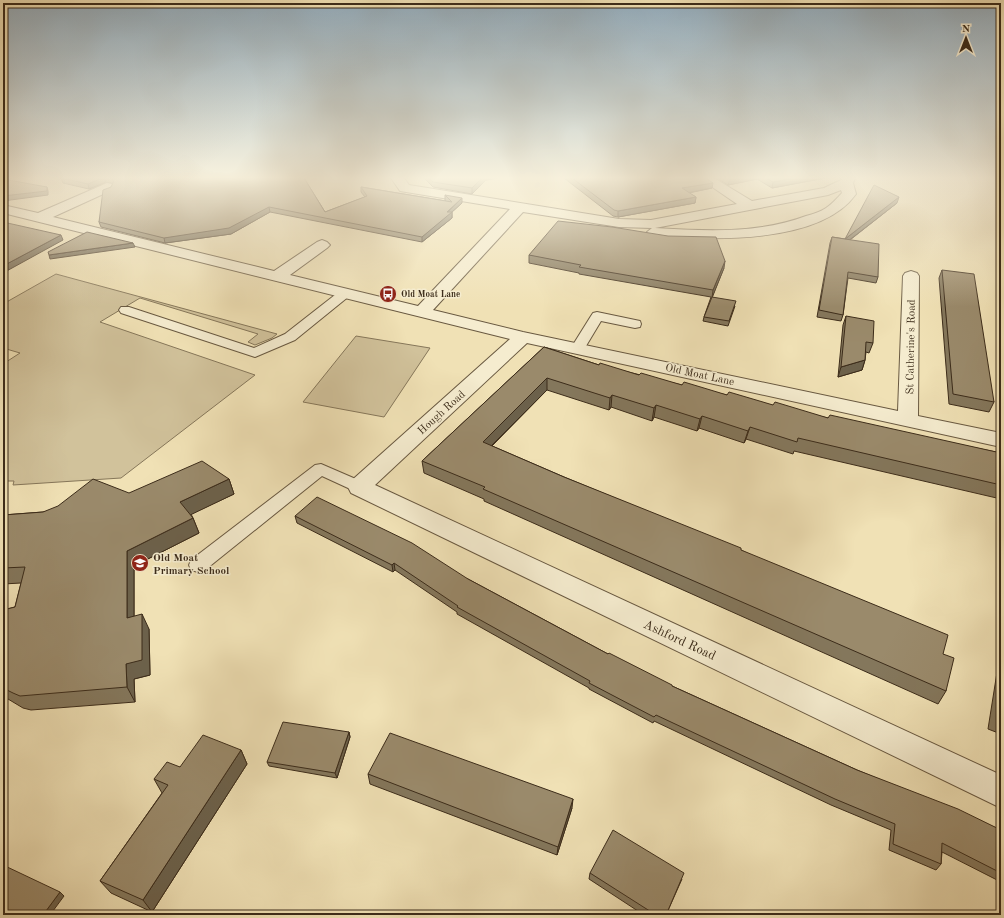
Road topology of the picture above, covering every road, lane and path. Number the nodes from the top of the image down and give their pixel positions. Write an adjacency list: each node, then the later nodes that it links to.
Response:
1 (57, 221): 9 (street, Old Moat Lane)
2 (507, 221): 12 (street)
3 (606, 221): 6 (street)
4 (668, 221): 6 (street)
5 (808, 221): 6 (street)
6 (619, 223)
7 (322, 245): 9 (street)
8 (912, 276): 16 (street, St Catherine's Road)
9 (276, 277): 10 (street, Old Moat Lane)
10 (344, 294): 11 (lane); 12 (street, Old Moat Lane)
11 (125, 310)
12 (422, 312): 14 (street, Old Moat Lane)
13 (635, 324): 15 (lane)
14 (523, 337): 15 (street, Old Moat Lane); 18 (street, Hough Road)
15 (578, 348): 16 (street, Old Moat Lane)
16 (908, 419): 17 (street, Old Moat Lane)
17 (1001, 440)
18 (359, 486): 19 (lane); 20 (street, Ashford Road)
19 (198, 565)
20 (1001, 792)

